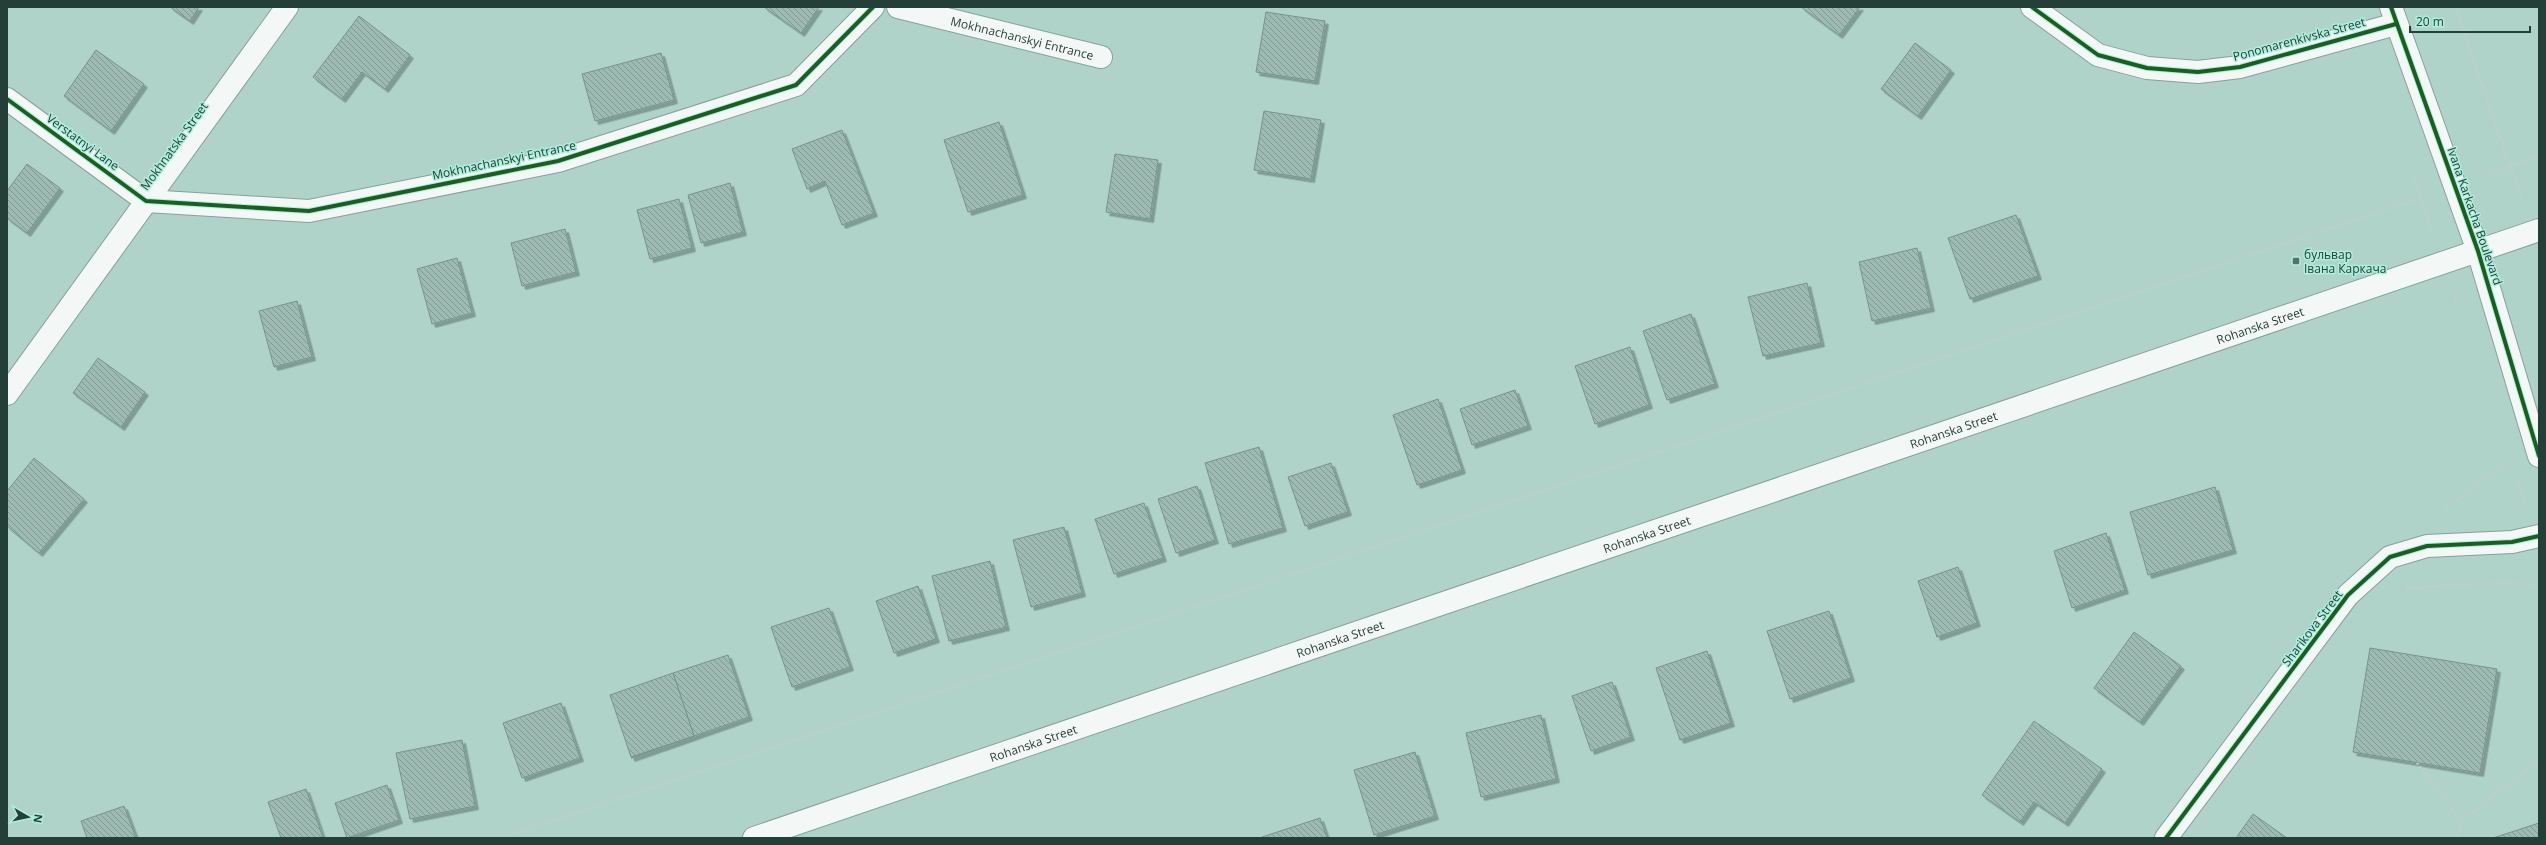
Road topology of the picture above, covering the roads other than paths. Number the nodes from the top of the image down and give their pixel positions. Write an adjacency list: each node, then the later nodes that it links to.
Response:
1 (287, 7): 8 (street, Mokhnatska Street)
2 (873, 7): 8 (street, Mokhnachanskyi Entrance)
3 (898, 7): 6 (street, Mokhnachanskyi Entrance)
4 (2032, 7): 5 (street, Ponomarenkivska Street)
5 (2394, 15): 10 (street, Ivana Karkacha Boulevard)
6 (1101, 57)
7 (7, 99): 8 (street, Verstatnyi Lane)
8 (146, 201): 11 (street, Mokhnatska Street)
9 (2536, 231): 10 (street, Rohanska Street)
10 (2478, 251): 12 (street, Ivana Karkacha Boulevard); 14 (street, Rohanska Street)
11 (7, 394)
12 (2536, 448)
13 (2539, 536): 15 (street, Sharikova Street)
14 (754, 838)
15 (2166, 838)

